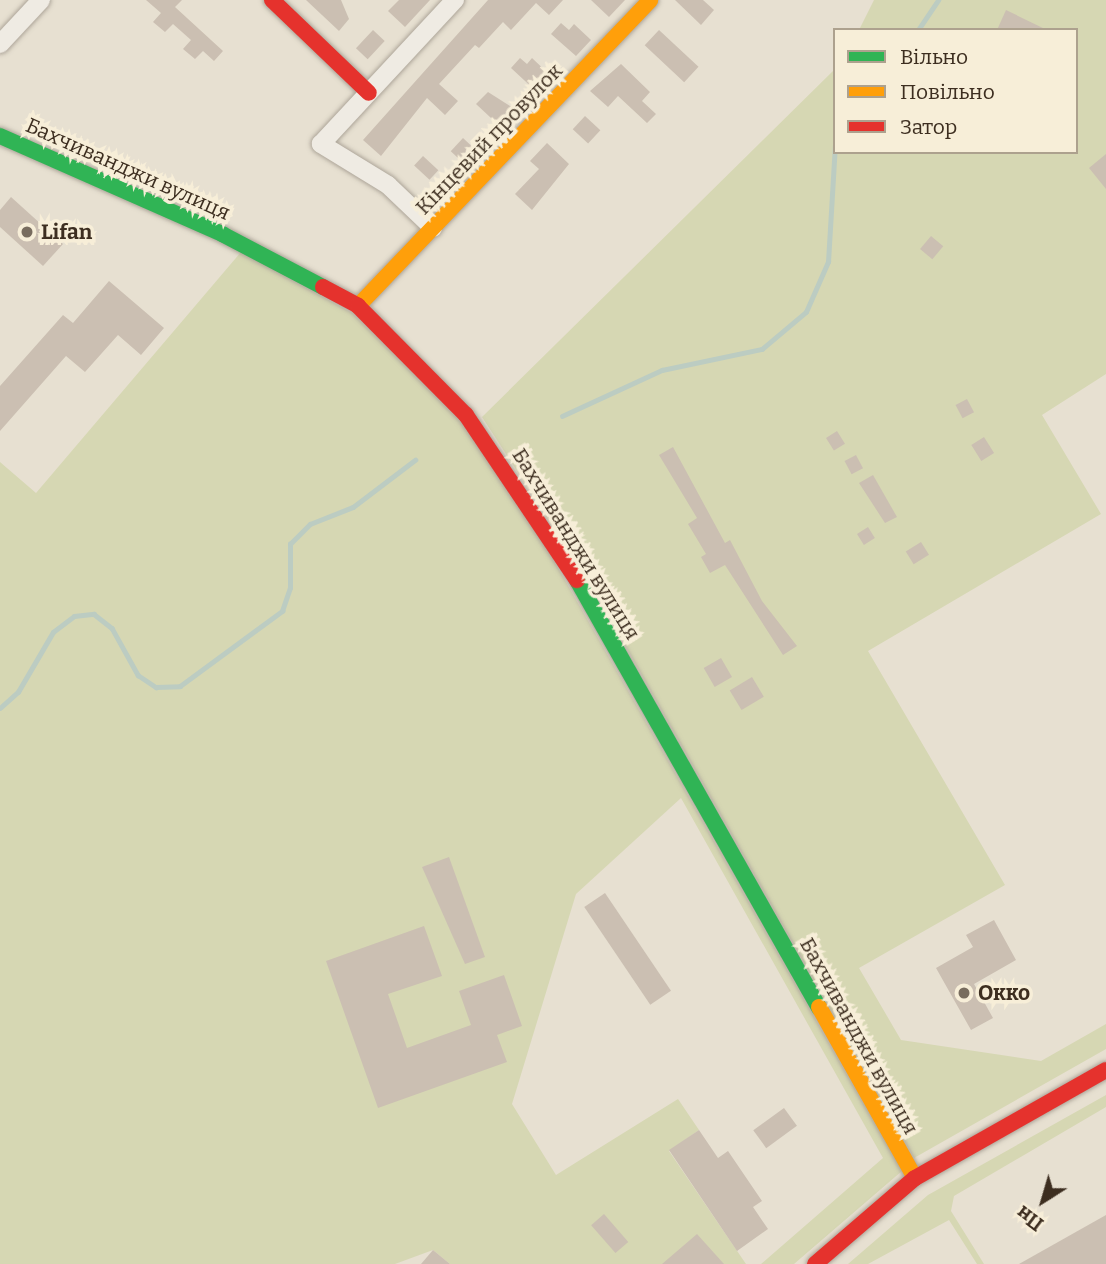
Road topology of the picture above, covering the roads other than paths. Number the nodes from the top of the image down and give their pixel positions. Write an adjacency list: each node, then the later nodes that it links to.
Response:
1 (41, 0): 5 (street)
2 (272, 0): 6 (street)
3 (455, 0): 6 (street)
4 (650, 0): 8 (street, Кінцевий провулок)
5 (0, 44)
6 (369, 93): 8 (street)
7 (0, 136): 9 (street, Бахчиванджи вулиця)
8 (433, 228): 9 (street, Кінцевий провулок)
9 (358, 306): 11 (street, Бахчиванджи вулиця)
10 (1106, 1070): 11 (street)
11 (915, 1178): 12 (street)
12 (815, 1264)

